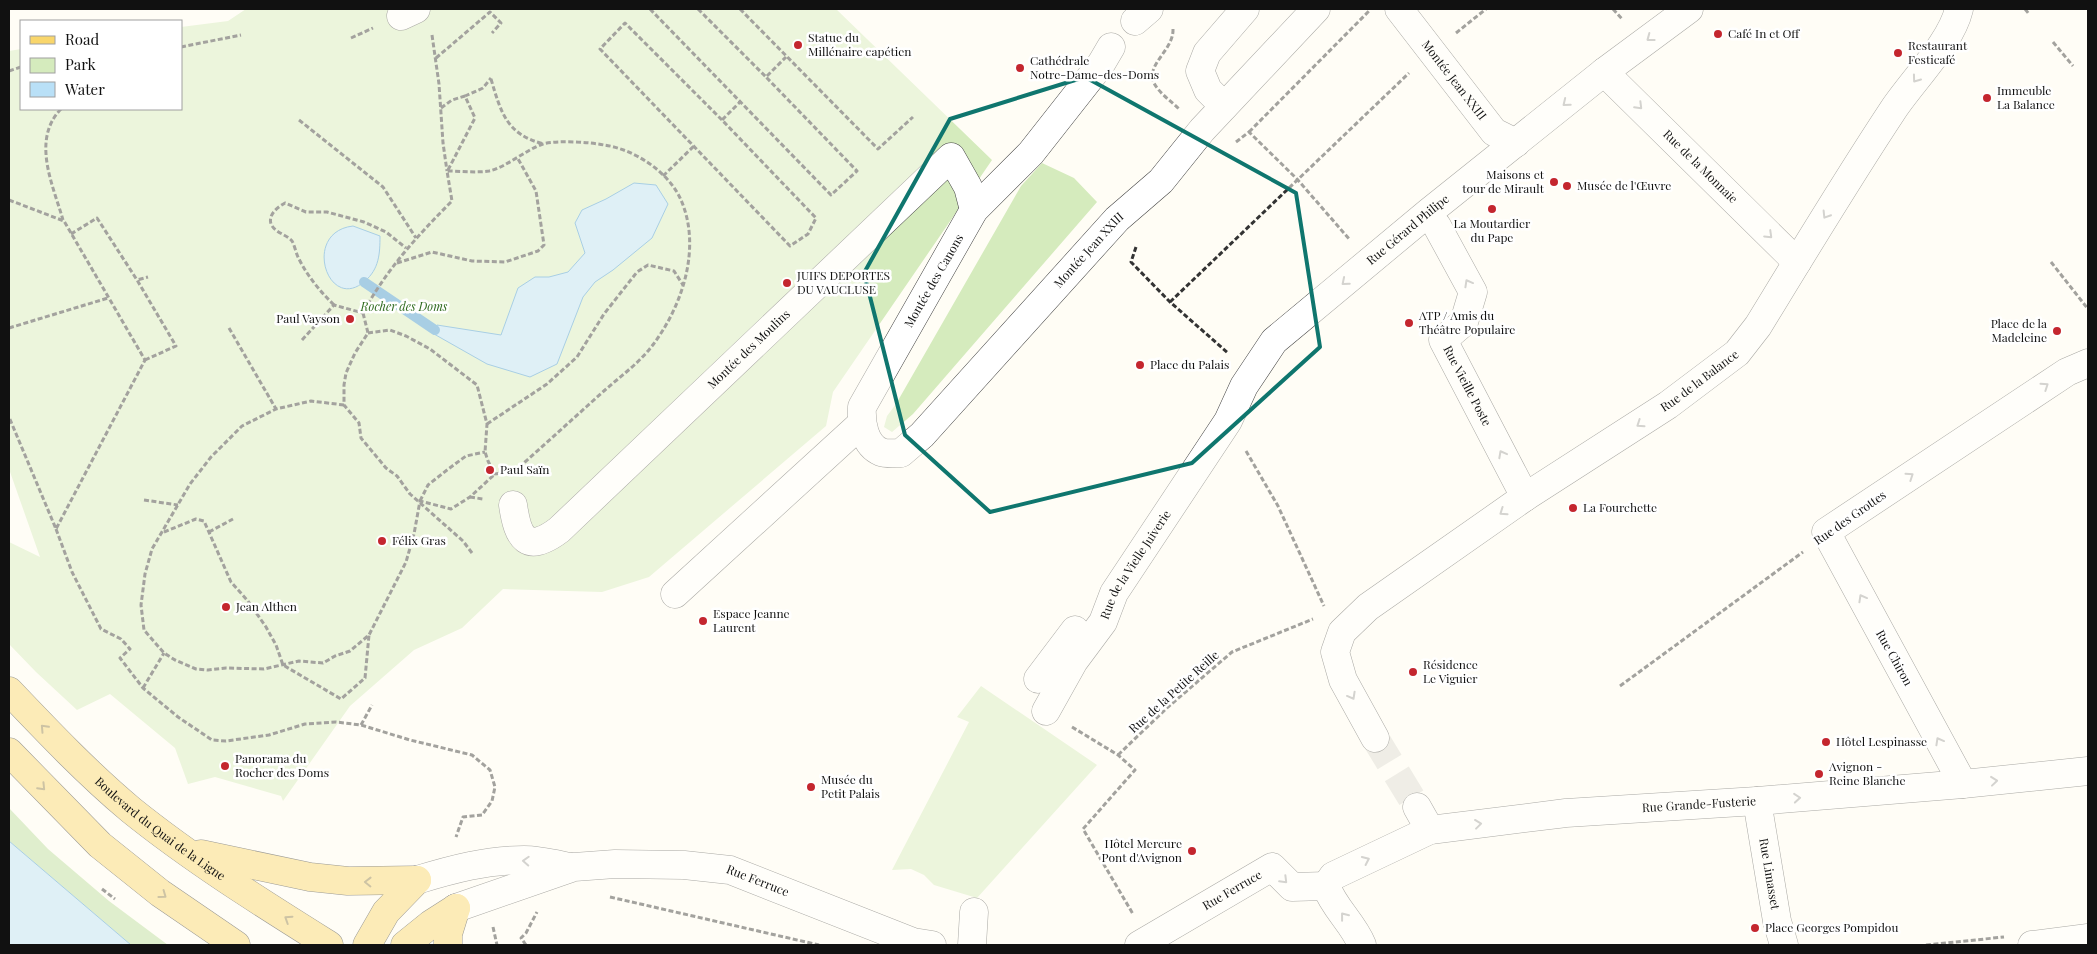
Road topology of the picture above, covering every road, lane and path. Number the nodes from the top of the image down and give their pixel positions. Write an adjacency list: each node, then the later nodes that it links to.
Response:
1 (650, 9): 26 (path)
2 (698, 9): 24 (path)
3 (740, 9): 20 (path)
4 (1245, 9): 27 (street)
5 (1316, 9): 27 (street, Montée Jean XXIII)
6 (1371, 9): 33 (path)
7 (1399, 9): 19 (street, Montée Jean XXIII)
8 (1486, 9): 19 (path)
9 (1689, 9): 23 (street, Rue Gérard Philipe, one-way to 23)
10 (1959, 9): 51 (street, Rue de la Balance, one-way to 51)
11 (2025, 9): 12 (path)
12 (2029, 14)
13 (416, 17): 21 (path)
14 (492, 33): 21 (path)
15 (242, 35): 18 (path)
16 (2053, 42): 22 (path)
17 (1111, 47): 43 (street, Montée des Canons)
18 (182, 48)
19 (1431, 53): 35 (street, Montée Jean XXIII); 41 (path)
20 (786, 57): 24 (path); 30 (path)
21 (435, 58): 28 (path)
22 (2074, 66)
23 (1604, 72): 35 (street, Rue Gérard Philipe, one-way to 35); 51 (street, Rue de la Monnaie, one-way to 51)
24 (766, 77): 26 (path)
25 (465, 96): 28 (path); 36 (path); 39 (path)
26 (741, 101): 32 (path)
27 (1224, 106): 74 (street, Montée Jean XXIII)
28 (441, 108): 39 (path)
29 (60, 110): 44 (path)
30 (912, 117)
31 (299, 120): 47 (path)
32 (722, 120): 37 (path); 37 (path)
33 (1249, 132): 34 (path); 41 (path)
34 (1234, 143)
35 (1516, 143): 50 (street, Rue Gérard Philipe)
36 (544, 144): 38 (path); 40 (path)
37 (694, 146): 40 (path)
38 (518, 157): 39 (path); 53 (path)
39 (447, 171): 47 (path)
40 (663, 176): 56 (path)
41 (1297, 179): 50 (path); 58 (path)
42 (9, 200): 44 (path)
43 (974, 210): 74 (street, Montée des Canons); 82 (street, Montée des Moulins)
44 (64, 221): 46 (path)
45 (1437, 226): 78 (street, Rue Vieille Poste, one-way to 45)
46 (72, 234): 55 (path); 57 (path)
47 (416, 238): 49 (path)
48 (1135, 248): 58 (path)
49 (406, 249): 53 (path); 59 (path)
50 (1369, 262): 68 (street, Rue Gérard Philipe, one-way to 68)
51 (1797, 262): 78 (street, Rue de la Balance, one-way to 78)
52 (2051, 262): 60 (path)
53 (396, 263): 61 (path)
54 (148, 277): 55 (path)
55 (137, 280): 66 (path)
56 (683, 285): 73 (path); 76 (path)
57 (108, 298): 62 (path); 66 (path)
58 (1170, 302): 68 (path)
59 (334, 305): 61 (path); 65 (path)
60 (2088, 309)
61 (363, 312): 64 (path)
62 (9, 328)
63 (230, 328): 70 (path)
64 (368, 333): 69 (path); 73 (path)
65 (302, 340)
66 (145, 360): 84 (path)
67 (2088, 363): 87 (street, Rue des Grottes, one-way to 67)
68 (1252, 374): 72 (street, Rue Gérard Philipe)
69 (344, 405): 70 (path); 80 (path)
70 (276, 409): 81 (path)
71 (9, 417): 84 (path)
72 (1228, 420): 90 (street, Rue de la Vielle Juiverie); 91 (path)
73 (487, 424): 75 (path)
74 (861, 424): 89 (street)
75 (486, 452): 77 (path); 80 (path)
76 (515, 471): 77 (path); 82 (path)
77 (495, 474): 80 (path); 82 (path)
78 (1525, 497): 91 (street, Rue de la Balance, one-way to 91)
79 (144, 500): 81 (path)
80 (420, 501): 88 (path); 92 (path)
81 (178, 505): 85 (path)
82 (513, 505)
83 (233, 519): 86 (path)
84 (56, 529): 97 (path)
85 (163, 532): 86 (path); 93 (path)
86 (209, 532): 94 (path)
87 (1826, 532): 96 (path, Rue des Grottes); 106 (street, Rue Chiron, one-way to 87)
88 (472, 553)
89 (675, 594)
90 (1114, 594): 95 (street); 100 (street, Rue de la Vielle Juiverie)
91 (1335, 632): 102 (street, one-way to 102); 104 (path, Rue de la Petite Reille)
92 (369, 635): 94 (path); 94 (path)
93 (164, 653): 94 (path); 97 (path)
94 (283, 665)
95 (1038, 679)
96 (1620, 686)
97 (144, 688): 101 (path)
98 (9, 691): 109 (main road, Boulevard du Quai de la Ligne, one-way to 98)
99 (372, 705): 101 (path)
100 (1046, 711): 104 (path)
101 (361, 725): 108 (path)
102 (1375, 738)
103 (9, 752): 120 (main road, one-way to 120)
104 (1118, 755): 119 (path)
105 (2088, 771): 106 (street, Rue Grande-Fusterie, one-way to 105)
106 (1963, 784): 107 (street, Rue Grande-Fusterie, one-way to 106)
107 (1756, 801): 112 (street, Rue Grande-Fusterie, one-way to 107); 131 (street, Rue Limasset)
108 (454, 842)
109 (187, 851): 111 (main road, one-way to 109); 121 (main road, Boulevard du Quai de la Ligne, one-way to 109)
110 (574, 867): 111 (street, Rue Ferruce, one-way to 111); 114 (street, Rue Ferruce); 128 (street, Rue Ferruce)
111 (417, 880): 122 (main road)
112 (1326, 886): 119 (street, Rue Ferruce, one-way to 112); 130 (street, one-way to 112)
113 (602, 896): 127 (path)
114 (456, 908): 123 (main road); 124 (main road)
115 (539, 909): 126 (path)
116 (974, 912): 129 (street)
117 (496, 934): 125 (path)
118 (2088, 938): 132 (street)
119 (1146, 942)
120 (236, 945)
121 (329, 945)
122 (367, 945)
123 (405, 945)
124 (448, 945)
125 (497, 945)
126 (526, 945)
127 (819, 945)
128 (932, 945)
129 (972, 945)
130 (1362, 945)
131 (1784, 945)
132 (2032, 945)

